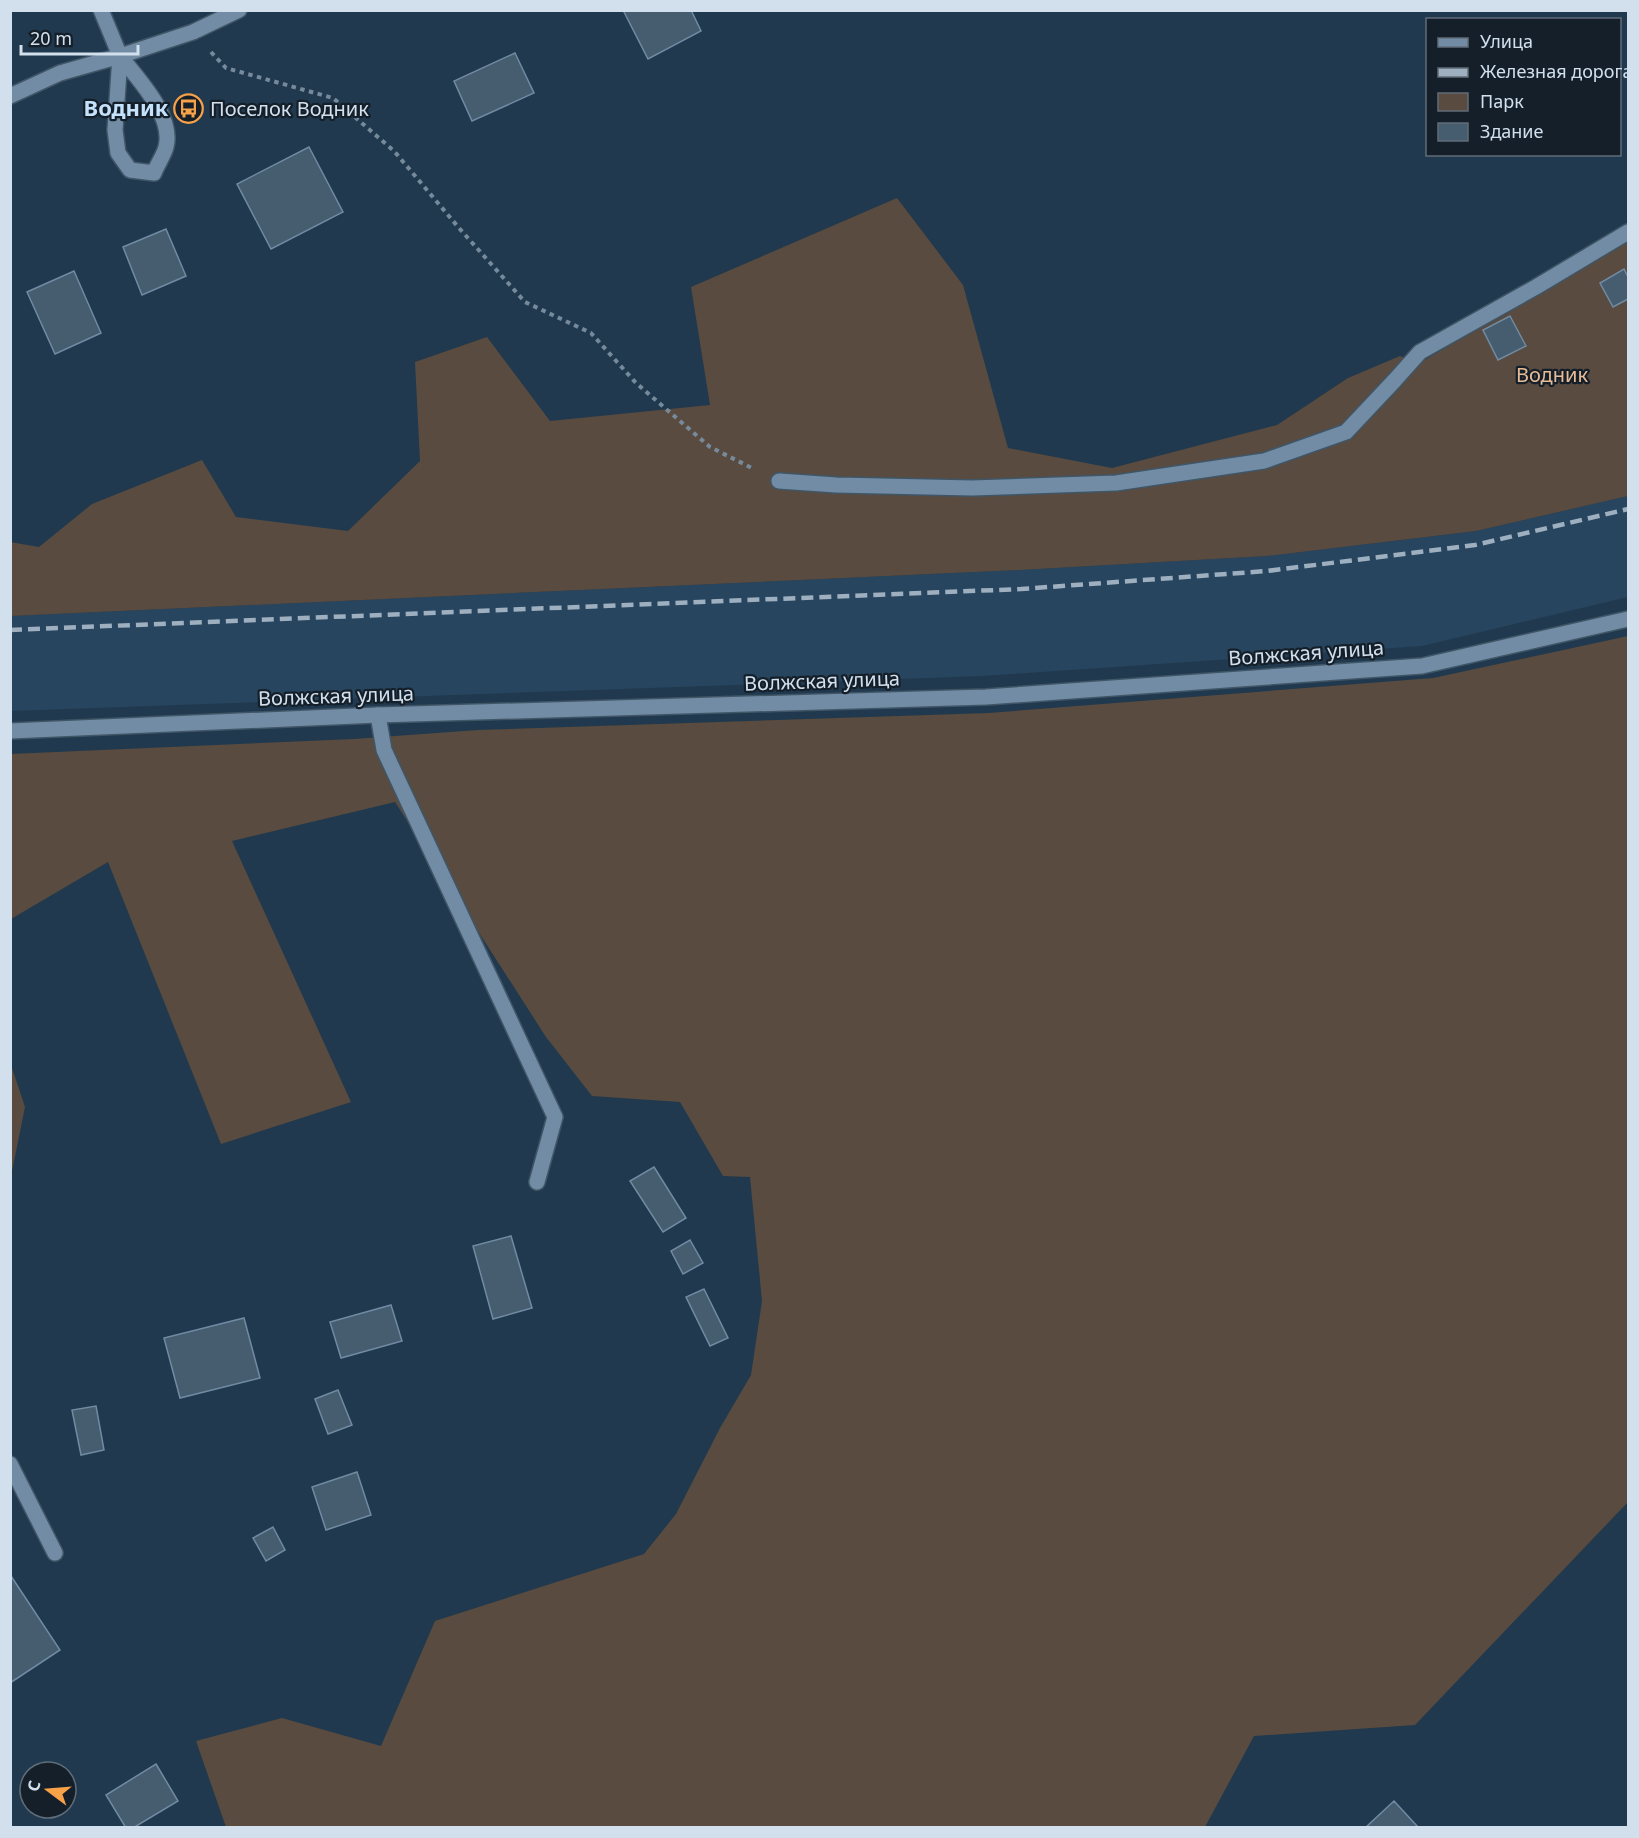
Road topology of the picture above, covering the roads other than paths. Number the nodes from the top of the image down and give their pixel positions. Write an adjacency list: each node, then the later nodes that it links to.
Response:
1 (101, 10): 3 (street)
2 (239, 10): 3 (street)
3 (120, 56): 3 (street); 4 (street)
4 (10, 96)
5 (1629, 232): 6 (street)
6 (779, 481)
7 (1629, 619): 8 (street, Волжская улица)
8 (378, 715): 9 (street, Волжская улица); 10 (street)
9 (10, 731)
10 (537, 1182)
11 (10, 1464): 12 (street)
12 (55, 1553)

